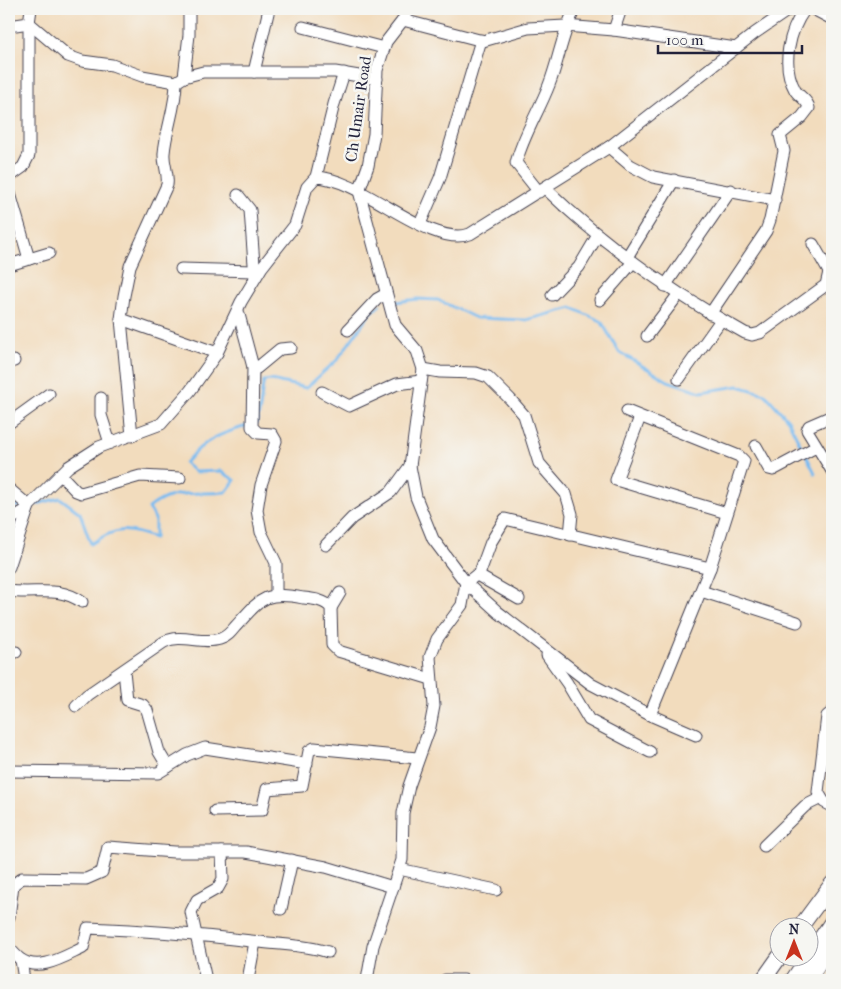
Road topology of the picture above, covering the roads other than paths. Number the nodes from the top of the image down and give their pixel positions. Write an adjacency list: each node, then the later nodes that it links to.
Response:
1 (31, 9): 12 (street)
2 (189, 9): 22 (street)
3 (269, 9): 20 (street)
4 (407, 9): 11 (street, Ch Umair Road)
5 (575, 9): 14 (street)
6 (621, 9): 16 (street)
7 (790, 9): 19 (street)
8 (805, 9): 33 (street)
9 (812, 9): 10 (street)
10 (832, 19)
11 (404, 20): 17 (street); 18 (street, Ch Umair Road)
12 (29, 23): 13 (street); 22 (street); 25 (street)
13 (9, 26)
14 (565, 26): 16 (street); 17 (street); 29 (street)
15 (302, 27): 18 (street)
16 (614, 30): 19 (street)
17 (481, 40): 34 (street)
18 (384, 48): 23 (street, Ch Umair Road)
19 (736, 48): 24 (street)
20 (254, 72): 21 (street); 22 (street)
21 (344, 73): 23 (street); 26 (street)
22 (180, 79): 50 (street)
23 (377, 79): 31 (street, Ch Umair Road)
24 (609, 147): 27 (street); 29 (street)
25 (9, 177)
26 (316, 177): 31 (street); 42 (street)
27 (674, 180): 30 (street); 39 (street)
28 (9, 190): 38 (street)
29 (542, 190): 34 (street); 35 (street)
30 (731, 190): 33 (street); 43 (street)
31 (359, 191): 34 (street); 44 (street)
32 (238, 195): 42 (street)
33 (775, 200): 49 (street)
34 (420, 224)
35 (598, 236): 39 (street); 45 (street)
36 (813, 244): 51 (street)
37 (49, 253): 38 (street)
38 (29, 259): 40 (street)
39 (630, 260): 43 (street); 47 (street)
40 (9, 266)
41 (182, 269): 42 (street)
42 (255, 275): 48 (street)
43 (664, 286): 46 (street)
44 (386, 294): 52 (street); 57 (street)
45 (552, 295)
46 (678, 295): 49 (street); 53 (street)
47 (600, 300)
48 (238, 312): 55 (street); 56 (street)
49 (710, 314): 51 (street)
50 (121, 319): 55 (street); 67 (street)
51 (721, 320): 58 (street)
52 (348, 330)
53 (647, 336)
54 (291, 348): 56 (street)
55 (217, 353): 67 (street)
56 (253, 367): 88 (street)
57 (423, 369): 59 (street); 79 (street)
58 (678, 379)
59 (421, 382): 60 (street); 71 (street)
60 (322, 392)
61 (49, 394): 66 (street)
62 (101, 398): 68 (street)
63 (627, 411): 65 (street)
64 (832, 416): 70 (street)
65 (640, 417): 77 (street); 77 (street)
66 (9, 423)
67 (132, 436): 68 (street)
68 (110, 443): 73 (street)
69 (756, 446): 70 (street)
70 (809, 451): 72 (street)
71 (410, 466): 80 (street); 84 (street)
72 (832, 471)
73 (60, 474): 74 (street); 76 (street)
74 (180, 478)
75 (9, 488): 76 (street)
76 (29, 507): 78 (street); 81 (street)
77 (727, 513): 82 (street)
78 (9, 520)
79 (570, 535): 82 (street); 83 (street)
80 (326, 545)
81 (9, 567)
82 (710, 568): 86 (street)
83 (477, 574): 84 (street); 89 (street)
84 (466, 583): 93 (street); 95 (street)
85 (9, 591): 90 (street)
86 (700, 591): 92 (street); 98 (street)
87 (340, 593): 91 (street)
88 (276, 594): 91 (street); 94 (street)
89 (519, 599)
90 (82, 602)
91 (331, 608): 95 (street)
92 (797, 622)
93 (538, 643): 98 (street); 100 (street)
94 (124, 671): 96 (street); 103 (street)
95 (431, 680): 101 (street)
96 (76, 706)
97 (832, 712): 105 (street)
98 (650, 715): 99 (street)
99 (696, 735)
100 (650, 752)
101 (417, 758): 102 (street); 111 (street)
102 (307, 764): 103 (street); 107 (street)
103 (168, 767): 104 (street)
104 (9, 770)
105 (821, 798): 106 (street); 108 (street)
106 (832, 806)
107 (215, 810)
108 (764, 846)
109 (222, 852): 110 (street); 117 (street); 119 (street)
110 (292, 860): 113 (street); 115 (street)
111 (399, 869): 113 (street); 114 (street)
112 (832, 884): 116 (street)
113 (393, 888): 129 (street)
114 (496, 890)
115 (281, 909)
116 (808, 916)
117 (9, 917)
118 (832, 922): 133 (street)
119 (196, 934): 120 (street); 124 (street); 127 (street)
120 (255, 942): 123 (street); 128 (street)
121 (832, 942): 134 (main road)
122 (9, 948): 124 (street)
123 (328, 952)
124 (21, 960): 126 (street)
125 (772, 966): 132 (street)
126 (24, 980)
127 (206, 980)
128 (248, 980)
129 (367, 980)
130 (445, 980): 131 (street)
131 (464, 980)
132 (762, 980)
133 (793, 980)
134 (806, 980)

